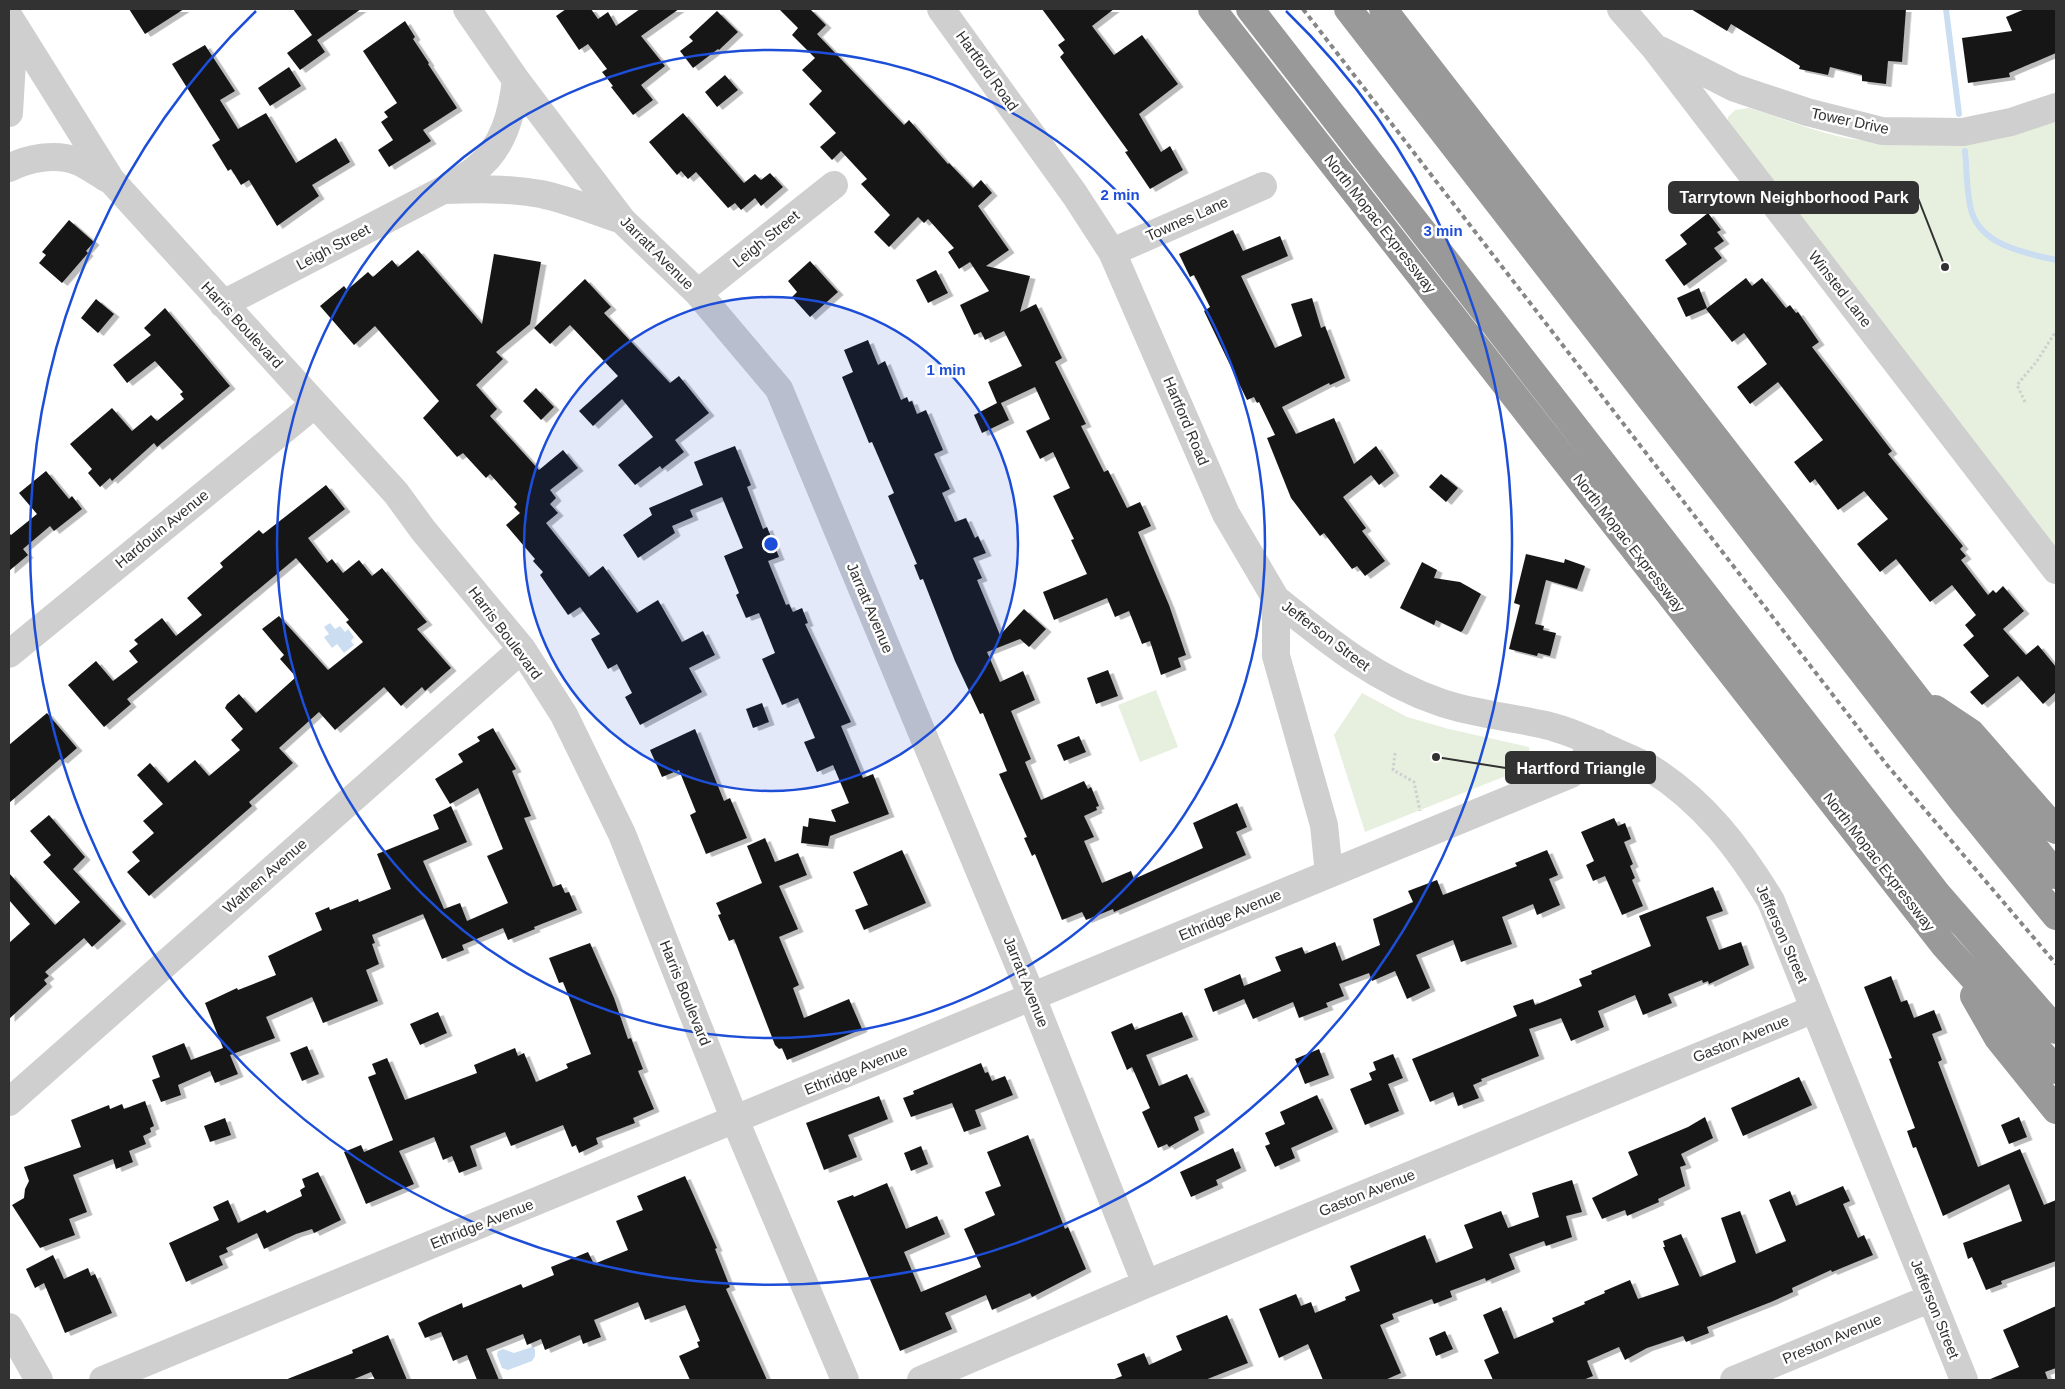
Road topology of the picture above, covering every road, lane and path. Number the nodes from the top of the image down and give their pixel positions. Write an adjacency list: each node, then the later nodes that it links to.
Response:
1 (467, 9): 10 (street, Jarratt Avenue)
2 (941, 9): 19 (street, Hartford Road)
3 (1212, 9): 37 (highway, North Mopac Expressway)
4 (1250, 9): 40 (highway)
5 (1348, 9): 36 (highway)
6 (1383, 9): 29 (highway)
7 (1621, 9): 9 (street, Winsted Lane)
8 (11, 22): 12 (street); 14 (street, Harris Boulevard)
9 (1654, 47): 11 (street, Tower Drive); 25 (street, Winsted Lane)
10 (516, 80): 17 (street, Leigh Street); 18 (street, Jarratt Avenue)
11 (2056, 107)
12 (9, 113)
13 (9, 168): 14 (street)
14 (111, 180): 21 (street, Harris Boulevard)
15 (834, 184): 20 (street, Leigh Street)
16 (1263, 186): 19 (street, Townes Lane)
17 (443, 190): 18 (street, Leigh Street); 21 (street, Leigh Street)
18 (622, 220): 20 (street, Jarratt Avenue)
19 (1112, 252): 26 (street, Hartford Road)
20 (698, 293): 38 (street, Jarratt Avenue)
21 (222, 304): 24 (street, Harris Boulevard)
22 (2056, 331): 23 (path)
23 (2025, 402)
24 (315, 404): 27 (street, Harris Boulevard); 28 (street, Hardouin Avenue)
25 (2056, 570)
26 (1276, 599): 30 (street, Jefferson Street); 34 (street)
27 (522, 650): 42 (street, Wathen Avenue); 44 (street, Harris Boulevard)
28 (9, 654)
29 (1915, 696): 33 (highway); 35 (highway)
30 (1597, 743): 34 (street, Ethridge Avenue); 39 (street, Jefferson Street)
31 (1395, 753): 32 (path)
32 (1421, 816)
33 (2056, 830)
34 (1329, 874): 38 (street, Ethridge Avenue)
35 (2056, 875)
36 (2056, 916)
37 (1944, 945): 41 (highway, North Mopac Expressway); 43 (highway)
38 (1032, 997): 44 (street, Ethridge Avenue); 45 (street, Jarratt Avenue)
39 (1814, 1009): 45 (street, Gaston Avenue); 46 (street, Jefferson Street)
40 (2056, 1030)
41 (2056, 1070)
42 (9, 1102)
43 (2056, 1110)
44 (735, 1120): 49 (street, Ethridge Avenue); 50 (street, Harris Boulevard)
45 (1146, 1284): 51 (street, Gaston Avenue)
46 (1930, 1298): 52 (street, Preston Avenue); 53 (street, Jefferson Street)
47 (9, 1327): 48 (street)
48 (39, 1380)
49 (103, 1380)
50 (845, 1380)
51 (921, 1380)
52 (1734, 1380)
53 (1964, 1380)

